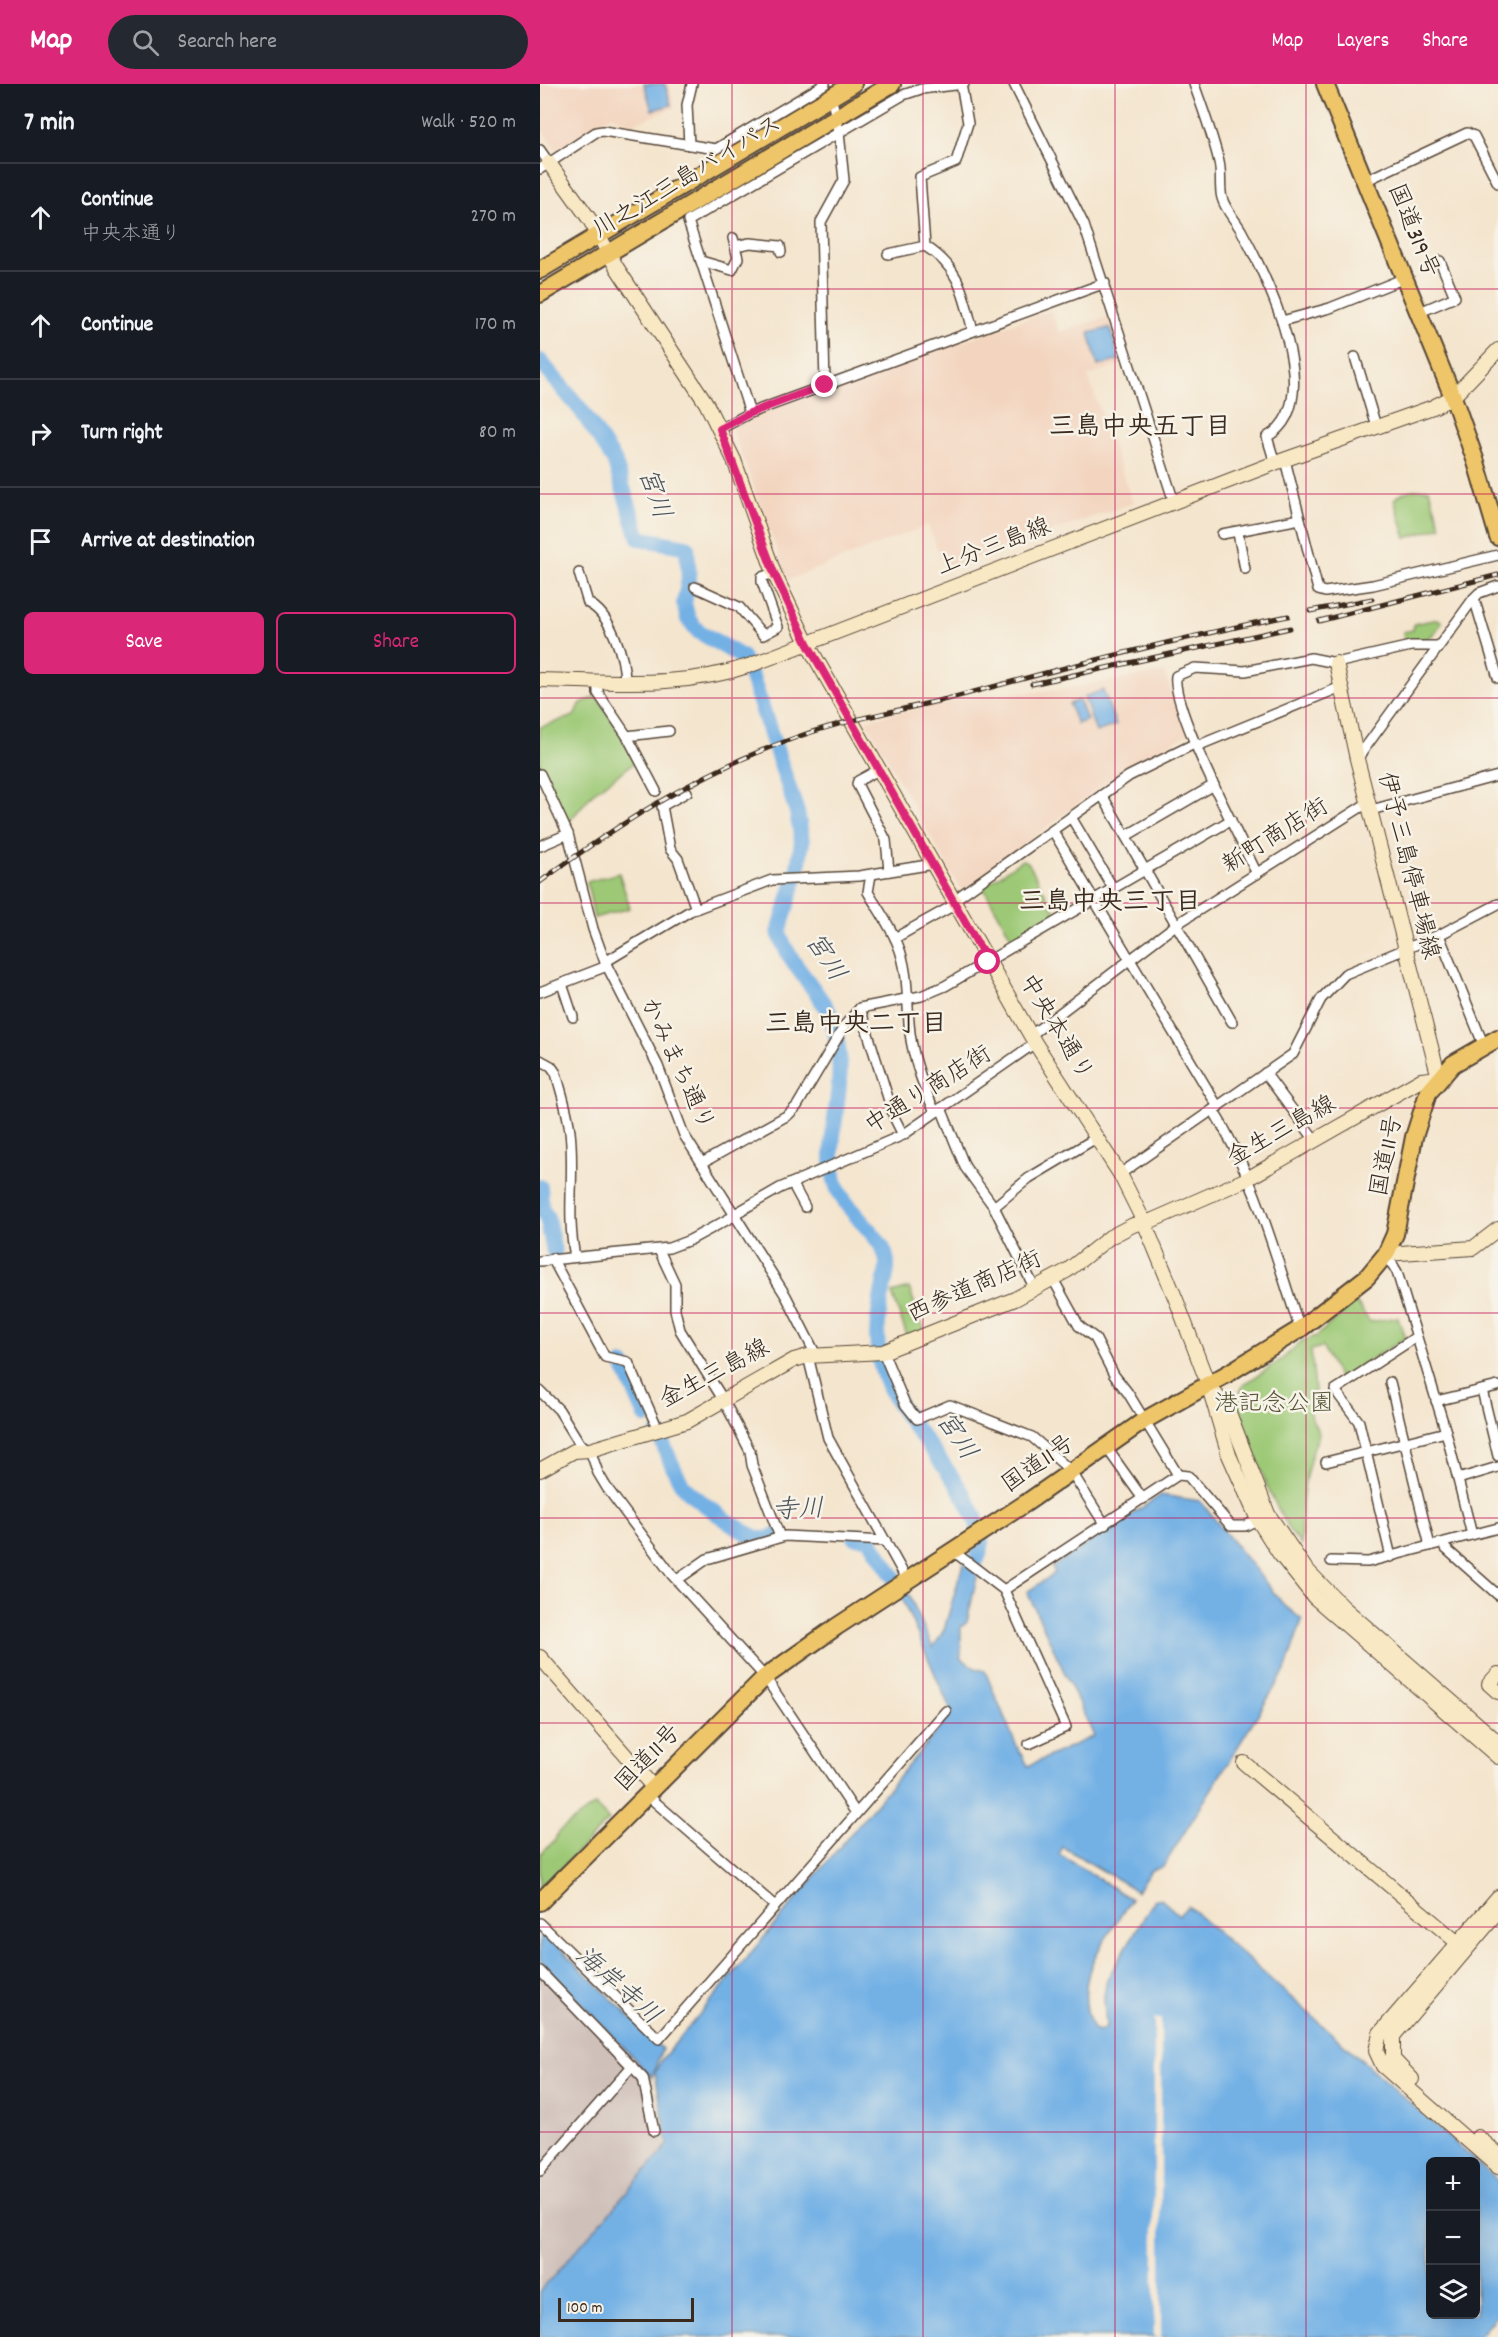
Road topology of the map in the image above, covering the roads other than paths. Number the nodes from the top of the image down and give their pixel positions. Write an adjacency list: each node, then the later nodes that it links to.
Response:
1 (692, 84): 10 (street)
2 (853, 84): 8 (highway, 川之江三島バイパス)
3 (892, 84): 9 (highway, 川之江三島バイパス)
4 (962, 84): 9 (street); 16 (street)
5 (1014, 84): 24 (street)
6 (1194, 84): 27 (street)
7 (1325, 84): 13 (highway, 国道319号)
8 (828, 89): 9 (street); 10 (street); 15 (highway, 川之江三島バイパス)
9 (837, 125): 18 (highway, 川之江三島バイパス); 20 (street); 31 (street)
10 (688, 145): 12 (street)
11 (540, 150): 12 (street)
12 (545, 166): 15 (street, 中央本通り)
13 (1365, 181): 14 (street); 23 (highway, 国道319号)
14 (1498, 183)
15 (599, 236): 18 (street, 中央本通り); 22 (highway, 川之江三島バイパス)
16 (925, 246): 19 (street); 28 (street)
17 (781, 252): 20 (street)
18 (608, 254): 25 (highway, 川之江三島バイパス); 35 (street, 中央本通り)
19 (888, 254)
20 (701, 261): 33 (street)
21 (1440, 261): 26 (street)
22 (540, 270)
23 (1405, 278): 26 (highway, 国道319号); 27 (street)
24 (1105, 283): 28 (street); 37 (street)
25 (540, 294)
26 (1420, 312): 32 (highway, 国道319号)
27 (1282, 321): 36 (street)
28 (973, 331): 31 (street)
29 (1498, 350): 32 (street)
30 (1355, 357): 34 (street)
31 (825, 385): 33 (street)
32 (1453, 397): 34 (street, 上分三島線); 41 (highway, 国道319号)
33 (750, 413): 35 (street)
34 (1376, 426): 36 (street, 上分三島線)
35 (720, 429): 45 (street, 中央本通り)
36 (1280, 462): 37 (street, 上分三島線); 38 (street)
37 (1174, 502): 49 (street, 上分三島線)
38 (1300, 519): 39 (street); 42 (street)
39 (1238, 533): 40 (street); 43 (street)
40 (1222, 534)
41 (1498, 537)
42 (1498, 555)
43 (1245, 569)
44 (579, 573): 55 (street)
45 (774, 573): 47 (street); 49 (street, 中央本通り)
46 (1498, 586): 48 (street)
47 (695, 587)
48 (1474, 598): 50 (street); 52 (street)
49 (807, 643): 55 (street, 上分三島線); 61 (street, 中央本通り)
50 (1438, 646): 51 (street); 60 (street)
51 (1336, 663): 56 (street, 伊予三島停車場線); 59 (street)
52 (1498, 678)
53 (540, 680): 54 (street, 上分三島線)
54 (598, 681): 55 (street, 上分三島線); 58 (street)
55 (625, 682)
56 (1341, 687): 59 (street); 60 (street, 伊予三島停車場線)
57 (669, 731): 58 (street)
58 (627, 736): 65 (street)
59 (1197, 745): 64 (street); 67 (street)
60 (1357, 759): 68 (street, 伊予三島停車場線)
61 (880, 769): 75 (street, 中央本通り); 77 (street)
62 (540, 774): 72 (street, かみまち通り)
63 (1498, 776): 68 (street, 新町商店街)
64 (1214, 785): 70 (street); 73 (street)
65 (656, 790)
66 (687, 792): 84 (street)
67 (1102, 795): 69 (street); 73 (street)
68 (1370, 806): 78 (street, 新町商店街); 88 (street, 伊予三島停車場線)
69 (1071, 817): 71 (street); 80 (street)
70 (1232, 820): 76 (street); 78 (street)
71 (1053, 831): 81 (street); 82 (street)
72 (568, 834): 74 (street); 91 (street, かみまち通り)
73 (1126, 836): 76 (street)
74 (540, 846)
75 (934, 864): 77 (street); 82 (street, 中央本通り)
76 (1145, 870): 80 (street); 85 (street)
77 (889, 872): 79 (street)
78 (1257, 874): 85 (street, 新町商店街)
79 (871, 875): 84 (street); 87 (street)
80 (1113, 888): 81 (street)
81 (1095, 898): 89 (street); 90 (street)
82 (955, 902): 87 (street); 90 (street, 中央本通り)
83 (1498, 904): 86 (street)
84 (696, 909): 91 (street)
85 (1177, 924): 89 (street, 新町商店街); 97 (street)
86 (1439, 935): 88 (street); 99 (street)
87 (895, 938): 94 (street)
88 (1405, 950): 101 (street); 102 (street, 伊予三島停車場線)
89 (1130, 960): 98 (street, 新町商店街); 103 (street)
90 (988, 962): 94 (street); 98 (street, 中央本通り)
91 (606, 964): 92 (street); 108 (street, かみまち通り)
92 (562, 984): 93 (street); 96 (street)
93 (540, 992)
94 (910, 998): 95 (street); 104 (street)
95 (860, 1008): 105 (street); 108 (street)
96 (573, 1017)
97 (1232, 1022)
98 (1033, 1039): 104 (street, 中通り商店街); 106 (street, 中央本通り)
99 (1491, 1042): 102 (highway, 国道11号)
100 (540, 1060): 119 (street)
101 (1265, 1073): 103 (street); 107 (street)
102 (1438, 1078): 107 (street, 金生三島線); 118 (highway, 国道11号)
103 (1215, 1108): 109 (street); 110 (street)
104 (938, 1110): 105 (street, 中通り商店街); 113 (street)
105 (903, 1135): 111 (street, 中通り商店街)
106 (1096, 1138): 109 (street, 中央本通り); 113 (street)
107 (1314, 1140): 110 (street, 金生三島線)
108 (702, 1163): 114 (street, かみまち通り)
109 (1120, 1174): 115 (street, 中央本通り)
110 (1247, 1179): 115 (street, 金生三島線); 124 (street)
111 (792, 1183): 112 (street); 114 (street, 中通り商店街)
112 (805, 1207)
113 (994, 1207): 123 (street)
114 (734, 1215): 117 (street, 中通り商店街); 127 (street, かみまち通り)
115 (1144, 1222): 122 (street, 西参道商店街); 129 (street, 中央本通り)
116 (1498, 1229): 118 (street)
117 (659, 1250): 119 (street, 中通り商店街); 133 (street)
118 (1386, 1254): 124 (highway, 国道11号); 125 (street)
119 (575, 1256): 120 (street, 中通り商店街)
120 (552, 1258): 121 (street, 中通り商店街); 136 (street)
121 (540, 1261)
122 (1053, 1280): 123 (street, 西参道商店街); 135 (street)
123 (1035, 1289): 126 (street, 西参道商店街)
124 (1300, 1329): 129 (highway, 国道11号)
125 (1416, 1337): 134 (street); 141 (street)
126 (878, 1353): 127 (street, 金生三島線); 146 (street)
127 (812, 1355): 133 (street, 金生三島線); 155 (street, かみまち通り)
128 (1390, 1382): 138 (street)
129 (1208, 1384): 135 (highway, 国道11号); 150 (street, 中央本通り)
130 (1498, 1386): 131 (street)
131 (1482, 1390): 134 (street); 142 (street)
132 (540, 1391): 140 (street)
133 (724, 1401): 136 (street, 金生三島線); 153 (street)
134 (1436, 1401): 137 (street)
135 (1144, 1420): 139 (highway, 国道11号); 147 (street)
136 (658, 1429): 140 (street, 金生三島線)
137 (1446, 1432): 138 (street); 148 (street)
138 (1405, 1442): 141 (street); 157 (street)
139 (1106, 1447): 146 (highway, 国道11号); 149 (street)
140 (590, 1450): 145 (street, 金生三島線); 161 (street)
141 (1366, 1452): 143 (street); 159 (street)
142 (1498, 1456)
143 (1326, 1462)
144 (1498, 1467): 148 (street)
145 (540, 1470)
146 (1071, 1472): 151 (street); 158 (highway, 国道11号)
147 (1178, 1475): 149 (street); 150 (street)
148 (1458, 1479): 154 (street)
149 (1143, 1499): 151 (street)
150 (1263, 1517): 170 (street); 172 (street)
151 (1105, 1525): 163 (street)
152 (1498, 1528): 154 (street)
153 (779, 1533): 155 (street); 161 (street)
154 (1472, 1535): 156 (street)
155 (886, 1541): 162 (street, かみまち通り)
156 (1444, 1543): 157 (street); 164 (street)
157 (1430, 1546): 159 (street)
158 (960, 1550): 162 (highway, 国道11号); 163 (street)
159 (1391, 1557): 160 (street)
160 (1331, 1561)
161 (677, 1580): 167 (street)
162 (907, 1580): 167 (highway, 国道11号)
163 (1004, 1590): 171 (street)
164 (1498, 1595)
165 (540, 1657): 174 (street)
166 (1498, 1674): 168 (street)
167 (765, 1677): 174 (highway, 国道11号); 175 (street)
168 (1498, 1692)
169 (946, 1711): 175 (street)
170 (1498, 1742)
171 (1029, 1744)
172 (1498, 1757)
173 (1244, 1763): 181 (street)
174 (651, 1792): 177 (highway, 国道11号); 178 (street)
175 (856, 1813): 178 (street)
176 (1498, 1897): 181 (street)
177 (540, 1902)
178 (775, 1906): 180 (street)
179 (1498, 1912): 181 (street)
180 (540, 1923)
181 (1461, 1946): 185 (street); 186 (street)
182 (540, 1971): 183 (street)
183 (632, 2066): 184 (street); 187 (street)
184 (654, 2131)
185 (1498, 2154)
186 (1498, 2166)
187 (540, 2171)

